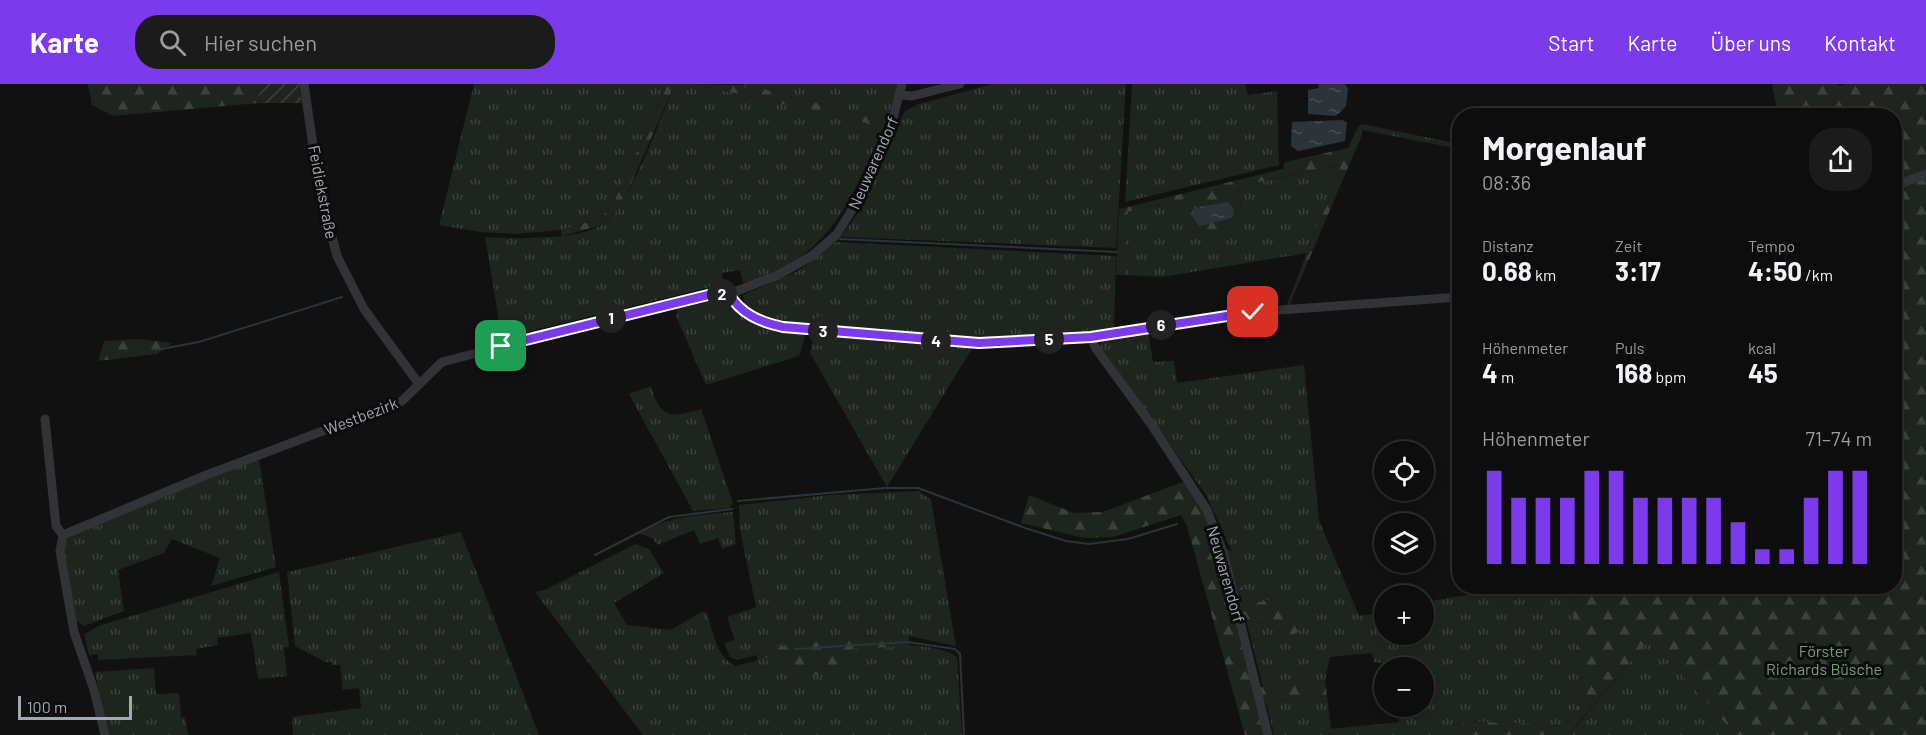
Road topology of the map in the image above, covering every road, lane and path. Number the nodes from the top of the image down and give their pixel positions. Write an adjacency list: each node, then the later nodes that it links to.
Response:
1 (304, 84): 11 (street, Feidiekstraße)
2 (902, 84): 4 (street)
3 (960, 84): 4 (street, Neuwarendorf)
4 (901, 95): 7 (street, Neuwarendorf)
5 (1926, 174): 6 (street)
6 (1902, 183)
7 (760, 283): 8 (street, Westbezirk)
8 (729, 294): 10 (street); 11 (street, Westbezirk)
9 (1452, 298): 10 (street)
10 (1091, 337): 15 (street, Neuwarendorf)
11 (419, 384): 13 (street, Westbezirk)
12 (45, 419): 13 (street)
13 (63, 535): 14 (street)
14 (105, 735)
15 (1268, 735)

